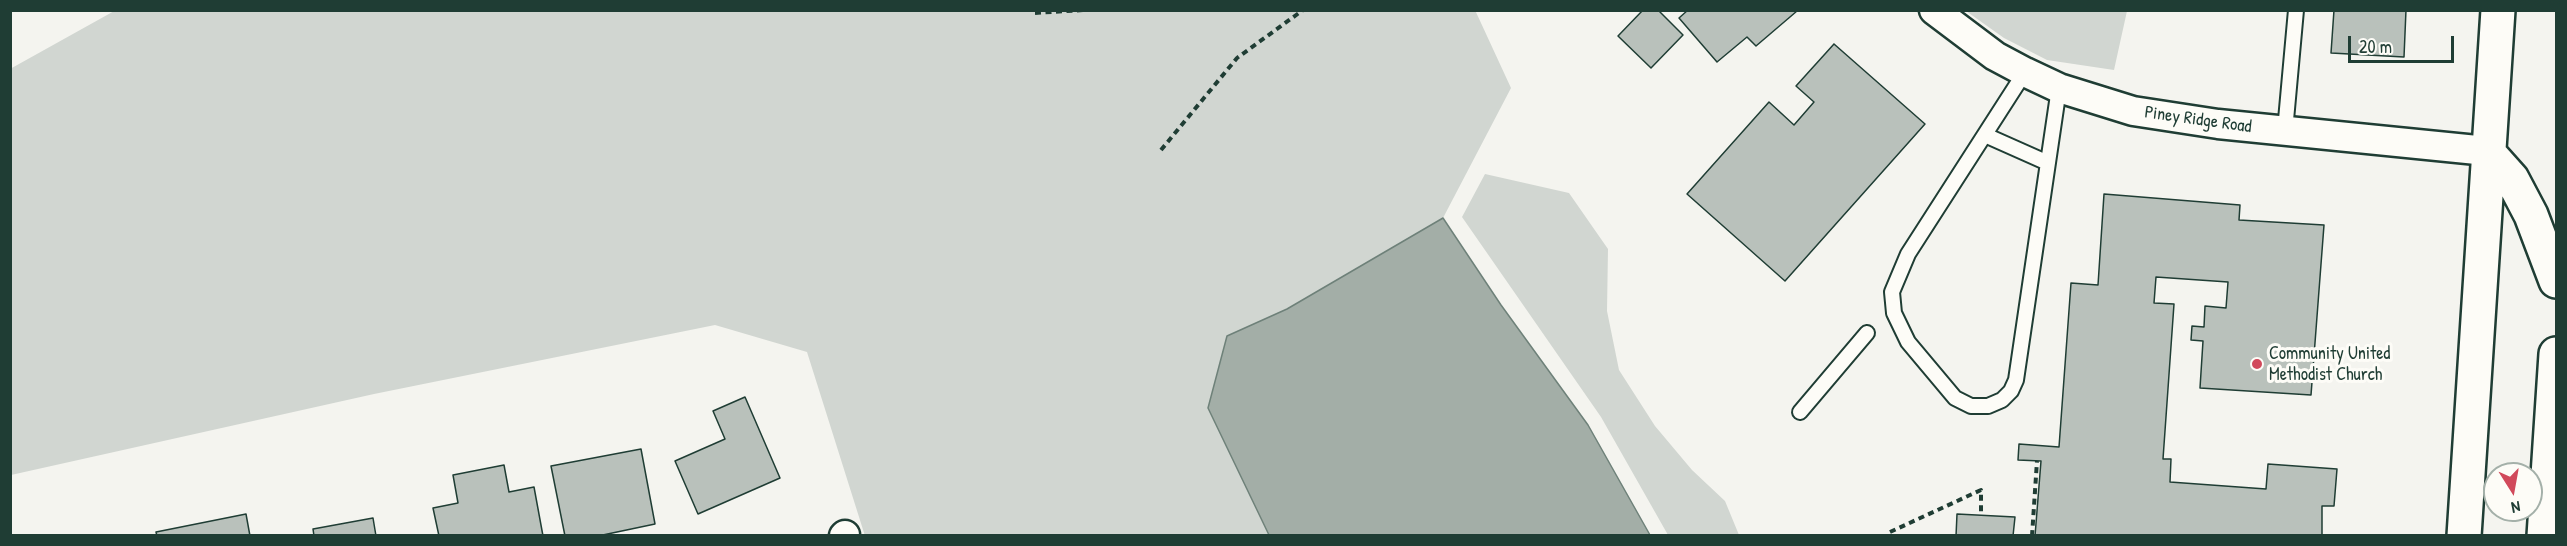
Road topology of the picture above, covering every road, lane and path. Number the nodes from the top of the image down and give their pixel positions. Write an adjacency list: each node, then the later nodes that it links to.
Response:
1 (1083, 10): 6 (path)
2 (1303, 10): 11 (path)
3 (1934, 10): 7 (street, Piney Ridge Road)
4 (2296, 10): 9 (lane)
5 (2498, 10): 12 (main road)
6 (1035, 13)
7 (2025, 72): 8 (street, Piney Ridge Road); 10 (lane)
8 (2059, 88): 9 (street, Piney Ridge Road); 13 (lane)
9 (2285, 131): 12 (street, Piney Ridge Road)
10 (1985, 135): 13 (lane); 13 (lane)
11 (1161, 150)
12 (2487, 151): 14 (main road); 19 (main road)
13 (2048, 163)
14 (2556, 281)
15 (1867, 333): 17 (lane)
16 (2556, 354): 25 (main road)
17 (1800, 412)
18 (2037, 461): 22 (path)
19 (2467, 476): 23 (main road); 24 (main road)
20 (1981, 515): 21 (path)
21 (1890, 532)
22 (2032, 536)
23 (2464, 536)
24 (2483, 536)
25 (2544, 536)

